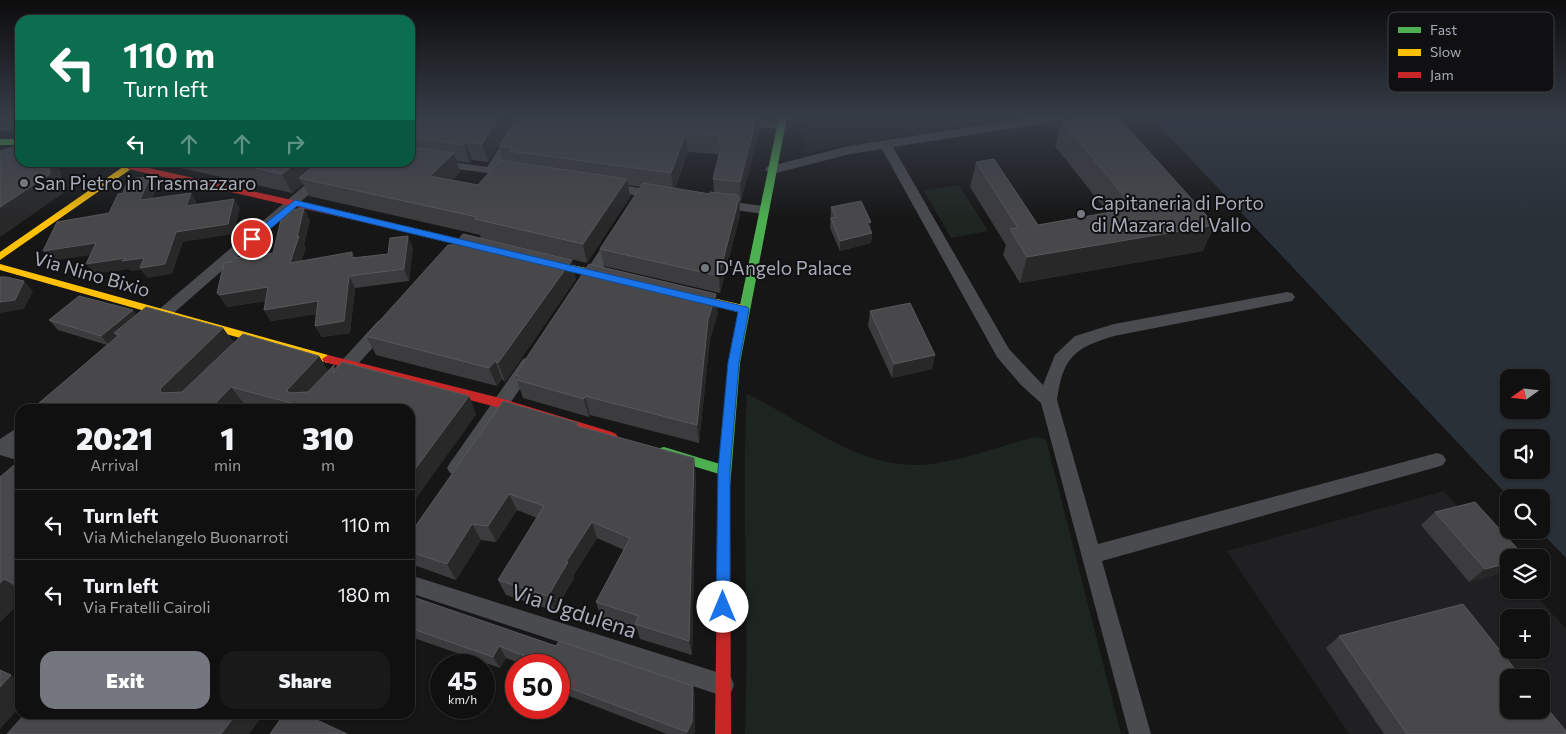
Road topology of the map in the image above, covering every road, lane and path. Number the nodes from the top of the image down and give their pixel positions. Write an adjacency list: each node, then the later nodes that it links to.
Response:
1 (503, 151): 10 (street)
2 (776, 151): 9 (street)
3 (844, 151): 9 (street)
4 (890, 151): 40 (street)
5 (415, 161): 10 (street)
6 (131, 167): 22 (street)
7 (142, 167): 16 (street)
8 (335, 167): 16 (street)
9 (772, 170): 18 (street)
10 (491, 171): 11 (street)
11 (529, 176)
12 (595, 186): 13 (street)
13 (642, 192): 14 (street); 17 (street)
14 (670, 196)
15 (707, 202): 18 (street)
16 (295, 203): 20 (street); 32 (street)
17 (632, 208)
18 (763, 210): 31 (street)
19 (622, 225): 26 (street)
20 (460, 243): 21 (street); 23 (street)
21 (498, 251)
22 (0, 257)
23 (447, 257)
24 (536, 260): 26 (street)
25 (0, 267): 32 (street, Via Nino Bixio)
26 (593, 273): 27 (street); 30 (street)
27 (630, 282)
28 (678, 294): 31 (street)
29 (1287, 297): 40 (street)
30 (576, 298)
31 (743, 309): 48 (street)
32 (165, 313): 34 (street); 35 (street, Via Nino Bixio)
33 (394, 314): 38 (street)
34 (144, 331)
35 (256, 340): 37 (street); 38 (street, Via Nino Bixio)
36 (541, 346): 41 (street)
37 (242, 354)
38 (348, 365): 39 (street); 41 (street, Via Nino Bixio)
39 (328, 387)
40 (1049, 400): 50 (street)
41 (500, 403): 43 (street, Via Nino Bixio); 49 (street)
42 (15, 437): 44 (street)
43 (621, 440)
44 (1, 448): 46 (street)
45 (649, 448): 48 (street)
46 (15, 452)
47 (1437, 460): 50 (street)
48 (724, 470): 52 (street)
49 (447, 482)
50 (1091, 555): 54 (street)
51 (415, 586): 52 (street, Via Ugdulena)
52 (723, 685): 53 (street)
53 (723, 734)
54 (1140, 734)

